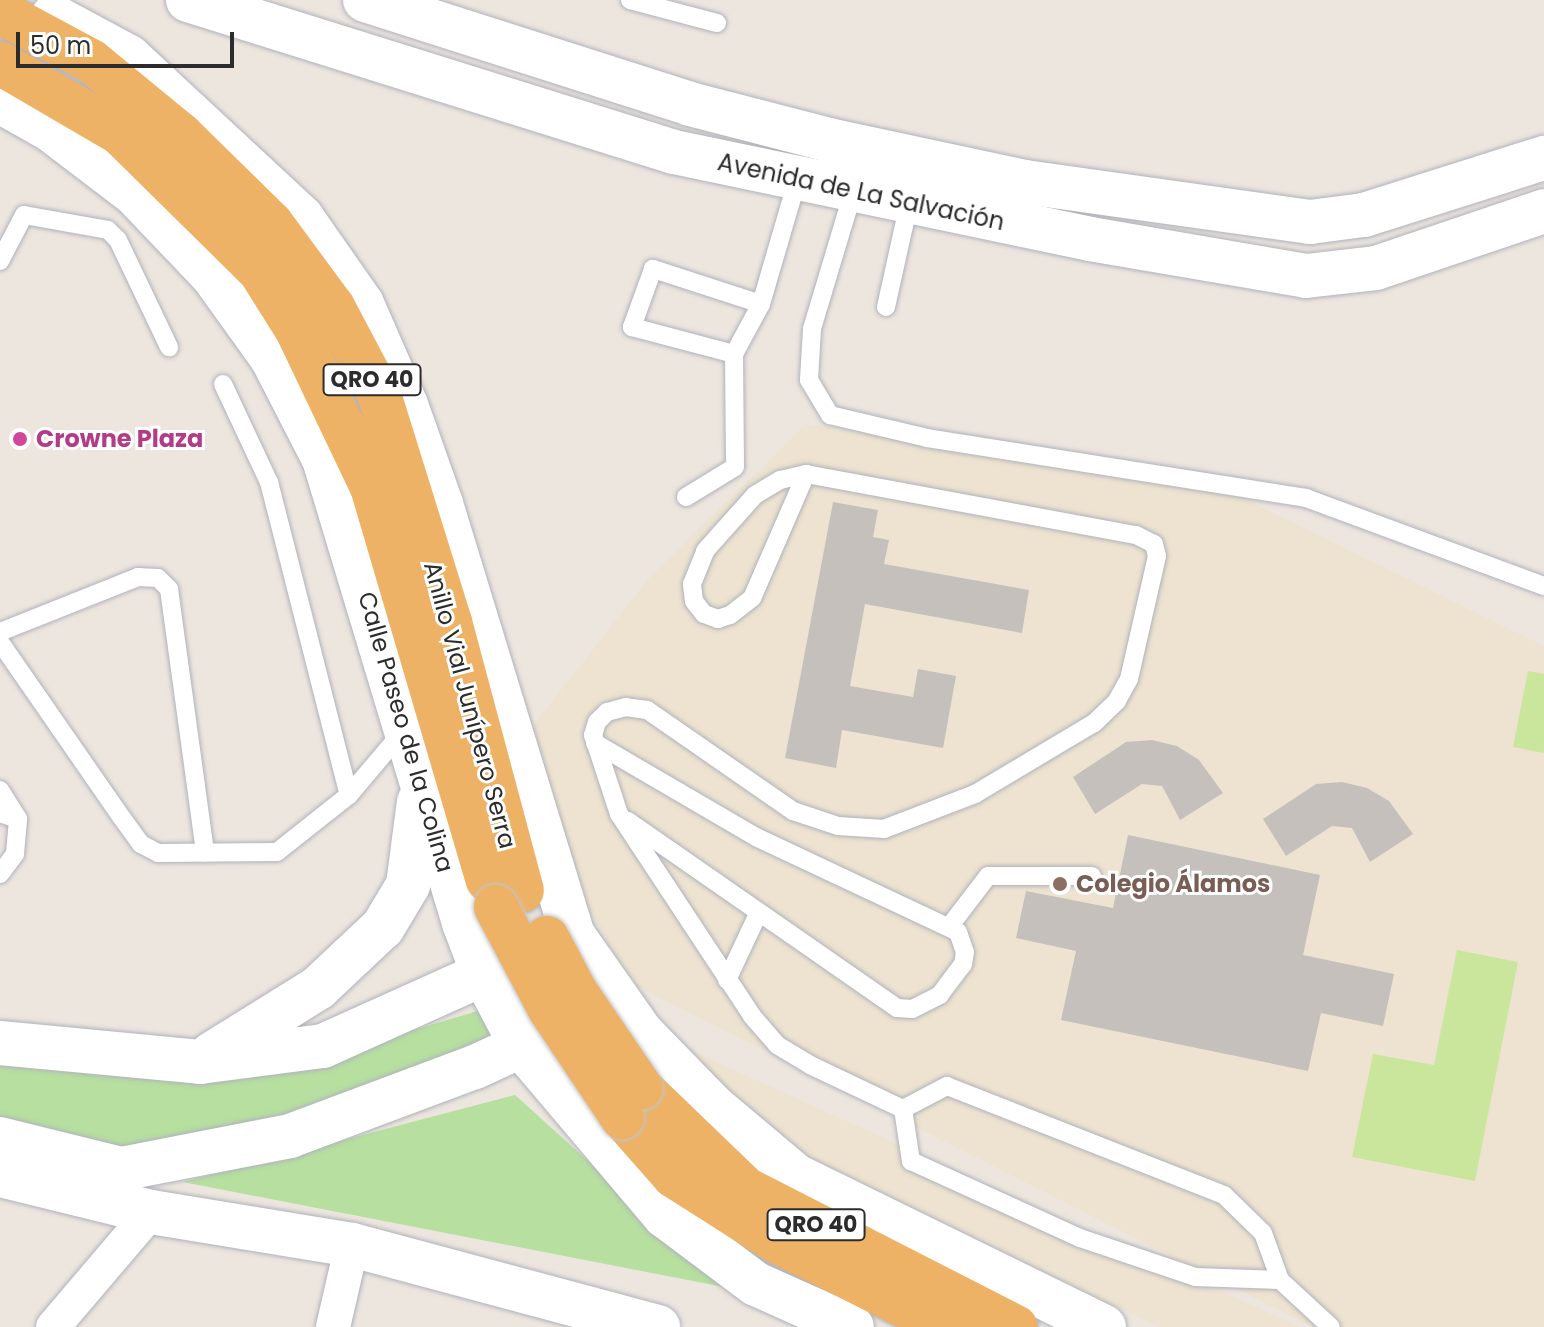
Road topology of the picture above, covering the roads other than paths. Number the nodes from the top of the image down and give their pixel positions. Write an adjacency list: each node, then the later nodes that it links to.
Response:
1 (23, 0): 51 (street)
2 (188, 0): 6 (street, Avenida de La Salvación)
3 (630, 0): 7 (lane)
4 (375, 3): 8 (street); 10 (street, Avenida de La Salvación)
5 (0, 12): 49 (highway, Anillo Vial Junípero Serra / QRO 40)
6 (297, 17): 8 (street, Avenida de La Salvación)
7 (717, 23)
8 (366, 56): 13 (street, Avenida de La Salvación)
9 (0, 63): 49 (highway, Anillo Vial Junípero Serra / QRO 40)
10 (643, 90): 12 (street, Avenida de La Salvación); 13 (street)
11 (0, 101): 39 (street, Calle Paseo de la Colina)
12 (690, 104): 14 (street); 17 (street, Avenida de La Salvación)
13 (623, 139): 14 (street, Avenida de La Salvación)
14 (674, 152): 16 (street, Avenida de La Salvación)
15 (1544, 158): 22 (street, Avenida de La Salvación)
16 (797, 181): 18 (street, Avenida de La Salvación); 29 (lane)
17 (1025, 182): 19 (street, Avenida de La Salvación); 24 (street)
18 (853, 192): 20 (street, Avenida de La Salvación); 36 (lane)
19 (1098, 192): 23 (street, Avenida de La Salvación); 25 (street)
20 (909, 203): 24 (street, Avenida de La Salvación); 30 (lane)
21 (1544, 211): 27 (street, Avenida de La Salvación)
22 (1364, 215): 23 (street, Avenida de La Salvación); 27 (street)
23 (1310, 222): 28 (street)
24 (1018, 225): 25 (street, Avenida de La Salvación)
25 (1090, 239): 28 (street, Avenida de La Salvación)
26 (0, 261): 31 (lane)
27 (1376, 268): 28 (street, Avenida de La Salvación)
28 (1306, 276)
29 (761, 304): 32 (lane); 32 (lane)
30 (886, 307)
31 (169, 347)
32 (734, 354): 35 (lane)
33 (223, 384): 43 (lane)
34 (806, 474): 34 (lane); 40 (lane)
35 (686, 497)
36 (1544, 586)
37 (0, 632): 46 (lane)
38 (0, 642): 46 (lane)
39 (403, 731): 42 (street, Calle Paseo de la Colina); 43 (lane)
40 (595, 743): 44 (lane); 52 (lane)
41 (0, 790): 45 (lane)
42 (420, 791): 53 (street, Calle Paseo de la Colina); 58 (street)
43 (349, 795): 46 (lane)
44 (619, 814): 50 (lane); 54 (lane)
45 (9, 816): 47 (lane)
46 (205, 853)
47 (0, 874)
48 (1092, 876): 52 (lane)
49 (509, 899): 59 (highway, Anillo Vial Junípero Serra / QRO 40, bridge)
50 (758, 914): 52 (lane); 54 (lane)
51 (569, 922): 53 (street); 55 (street)
52 (949, 927)
53 (478, 960): 57 (street, Calle Paseo de la Colina); 58 (street)
54 (727, 980): 60 (lane)
55 (622, 1009): 57 (street); 72 (street)
56 (0, 1043): 58 (street)
57 (532, 1059): 61 (street); 69 (street, Calle Paseo de la Colina)
58 (200, 1062)
59 (632, 1103): 70 (highway, Anillo Vial Junípero Serra / QRO 40); 71 (highway, Anillo Vial Junípero Serra / QRO 40)
60 (903, 1109): 65 (lane); 65 (lane)
61 (0, 1139)
62 (0, 1175): 63 (street)
63 (151, 1212): 64 (street); 66 (street)
64 (352, 1245): 67 (street); 68 (street)
65 (1280, 1280): 73 (lane)
66 (53, 1327)
67 (333, 1327)
68 (658, 1327)
69 (852, 1327)
70 (947, 1327)
71 (1016, 1327)
72 (1104, 1327)
73 (1331, 1327)

